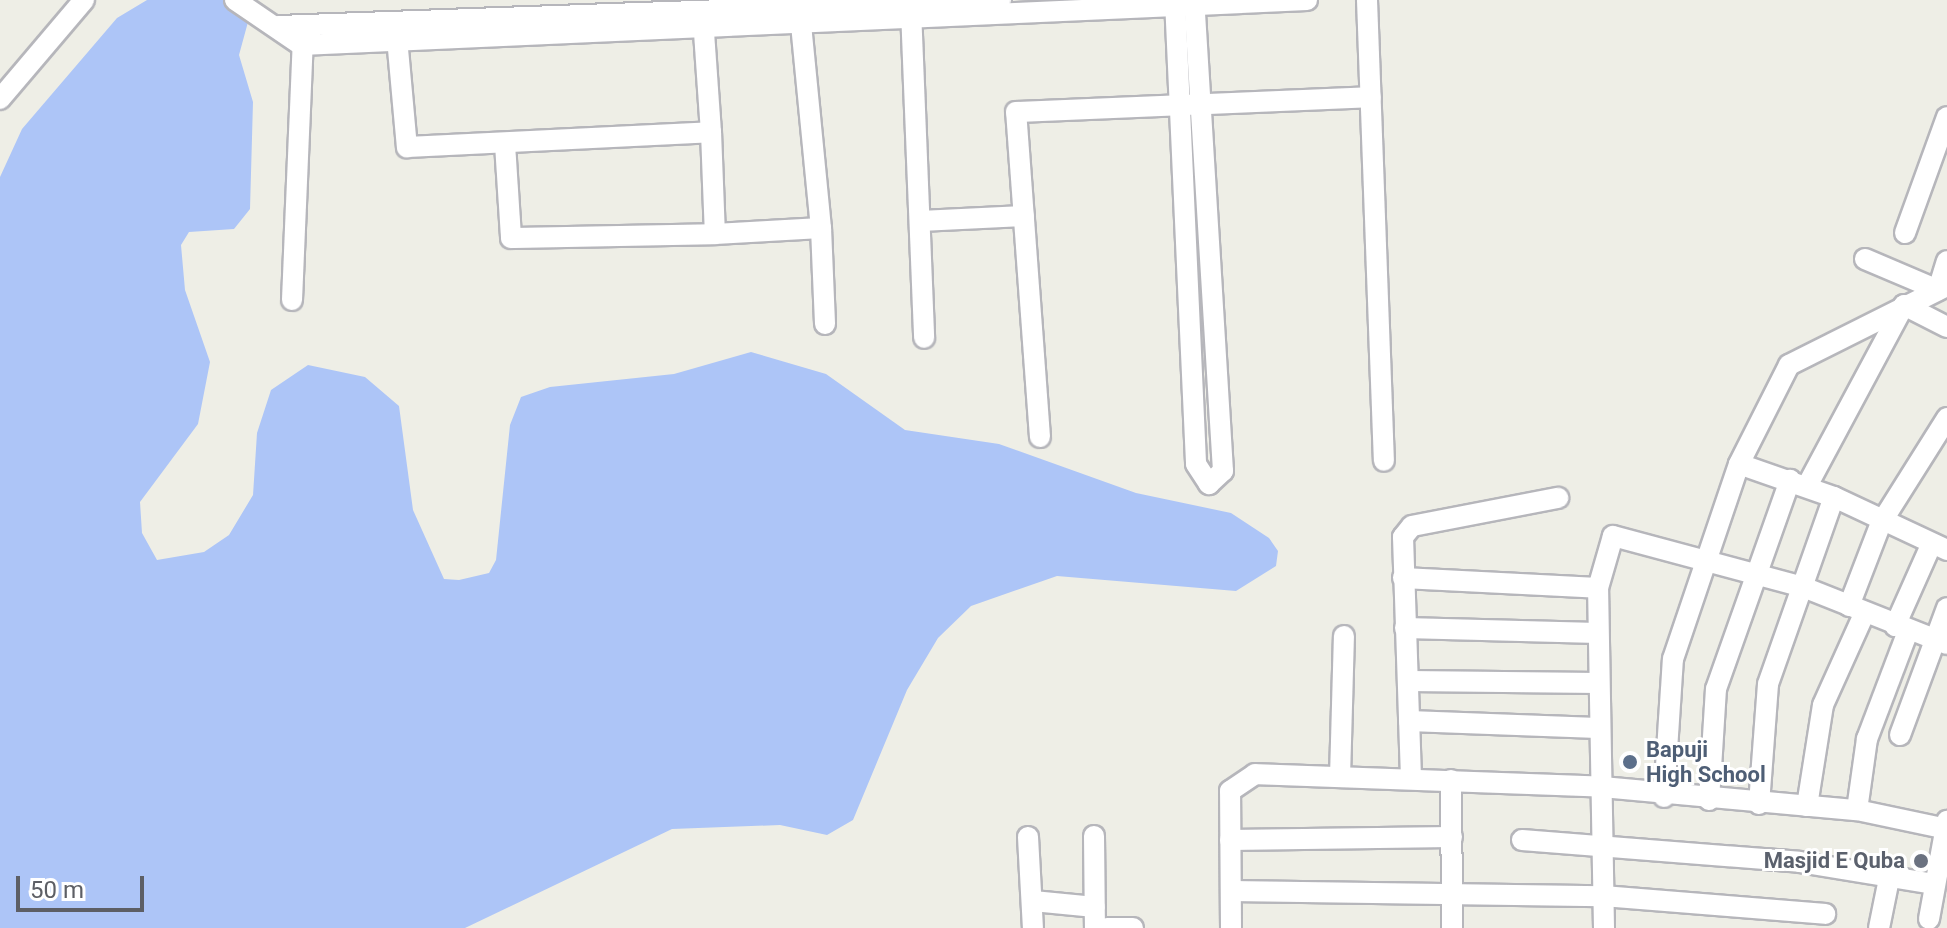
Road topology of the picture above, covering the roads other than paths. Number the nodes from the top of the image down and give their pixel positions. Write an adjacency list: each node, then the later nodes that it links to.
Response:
1 (84, 0): 17 (street)
2 (235, 0): 14 (street)
3 (1001, 0): 9 (street)
4 (1307, 0): 6 (street)
5 (1367, 0): 16 (street)
6 (1185, 4): 7 (street); 18 (street)
7 (1015, 9): 9 (street)
8 (496, 10): 10 (street); 13 (street); 15 (street)
9 (911, 10): 11 (street); 23 (street)
10 (599, 17): 12 (street); 15 (street)
11 (801, 18): 12 (street); 24 (street)
12 (703, 22): 20 (street)
13 (397, 35): 14 (street); 15 (street); 21 (street)
14 (303, 36): 30 (street)
15 (499, 41)
16 (1371, 97): 18 (street); 37 (street)
17 (0, 99)
18 (1192, 106): 18 (street); 22 (street)
19 (1947, 117): 25 (street)
20 (711, 132): 21 (street); 26 (street)
21 (505, 144): 26 (street)
22 (1024, 216): 23 (street); 36 (street)
23 (920, 221): 34 (street)
24 (821, 228): 26 (street); 32 (street)
25 (1905, 233)
26 (715, 234)
27 (1865, 259): 29 (street)
28 (1947, 261): 29 (street)
29 (1942, 288): 31 (street)
30 (292, 300)
31 (1904, 305): 33 (street); 38 (street); 39 (street)
32 (825, 324)
33 (1947, 327)
34 (924, 338)
35 (1947, 418): 42 (street)
36 (1040, 437)
37 (1384, 461)
38 (1739, 464): 39 (street); 44 (street)
39 (1798, 483): 40 (street); 46 (street)
40 (1834, 497): 42 (street); 47 (street)
41 (1558, 498): 45 (street)
42 (1881, 523): 43 (street); 50 (street)
43 (1942, 545): 52 (street)
44 (1708, 563): 46 (street); 48 (street); 65 (street)
45 (1403, 578): 48 (street); 51 (street)
46 (1754, 578): 47 (street); 66 (street)
47 (1803, 587): 50 (street); 67 (street)
48 (1598, 588): 53 (street)
49 (1947, 608): 55 (street)
50 (1857, 610): 52 (street); 68 (street)
51 (1405, 628): 53 (street); 56 (street)
52 (1902, 628): 55 (street); 69 (street)
53 (1598, 633): 57 (street)
54 (1344, 636): 61 (street)
55 (1941, 642): 60 (street)
56 (1408, 681): 57 (street); 58 (street)
57 (1599, 683): 59 (street)
58 (1409, 721): 59 (street); 62 (street)
59 (1598, 728): 64 (street)
60 (1900, 735)
61 (1340, 777): 62 (street); 74 (street)
62 (1411, 778): 63 (street)
63 (1451, 780): 64 (street); 73 (street)
64 (1602, 787): 65 (street); 76 (street)
65 (1664, 797): 66 (street)
66 (1709, 800): 67 (street)
67 (1759, 804): 68 (street)
68 (1807, 806): 69 (street)
69 (1857, 810): 70 (street)
70 (1946, 826): 78 (street)
71 (1094, 836): 83 (street)
72 (1028, 837): 82 (street)
73 (1452, 837): 74 (street); 80 (street)
74 (1230, 840): 79 (street)
75 (1522, 840): 76 (street)
76 (1601, 844): 77 (street); 81 (street)
77 (1889, 879): 78 (street); 93 (street)
78 (1933, 884): 85 (street)
79 (1231, 891): 80 (street); 90 (street)
80 (1452, 891): 81 (street); 91 (street)
81 (1603, 896): 84 (street); 92 (street)
82 (1033, 901): 83 (street); 86 (street)
83 (1095, 907): 87 (street)
84 (1825, 914)
85 (1929, 919)
86 (1033, 928)
87 (1095, 928)
88 (1107, 928): 89 (street)
89 (1133, 928)
90 (1231, 928)
91 (1452, 928)
92 (1604, 928)
93 (1879, 928)

